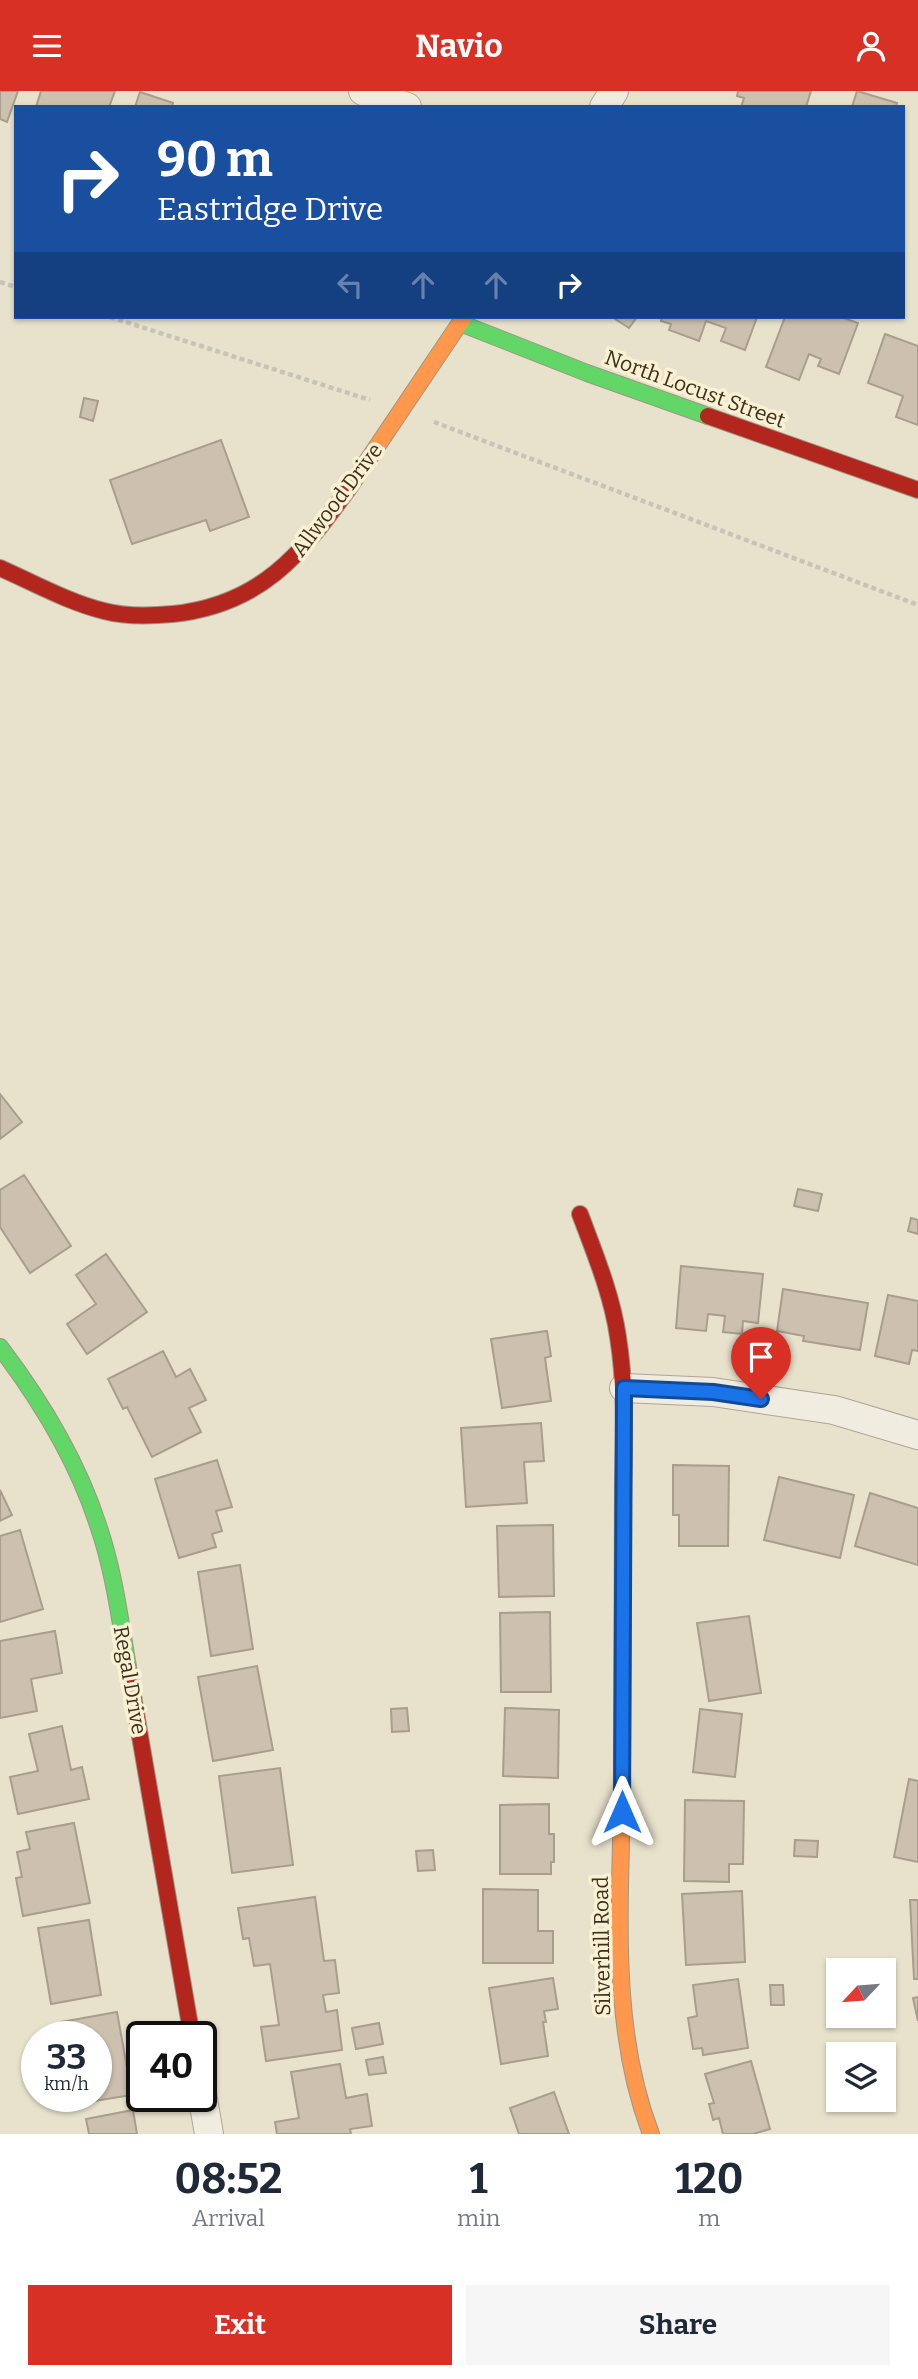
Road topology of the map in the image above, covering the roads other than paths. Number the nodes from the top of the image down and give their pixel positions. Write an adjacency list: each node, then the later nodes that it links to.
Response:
1 (363, 91): 2 (street)
2 (402, 105)
3 (462, 320): 4 (street, North Locust Street); 5 (street, Allwood Drive)
4 (918, 490)
5 (0, 568)
6 (580, 1215): 8 (street, Silverhill Road)
7 (0, 1347): 10 (street, Regal Drive)
8 (624, 1388): 9 (street); 13 (street, Silverhill Road)
9 (918, 1435)
10 (189, 2021)
11 (205, 2112): 12 (street)
12 (209, 2134)
13 (651, 2134)

